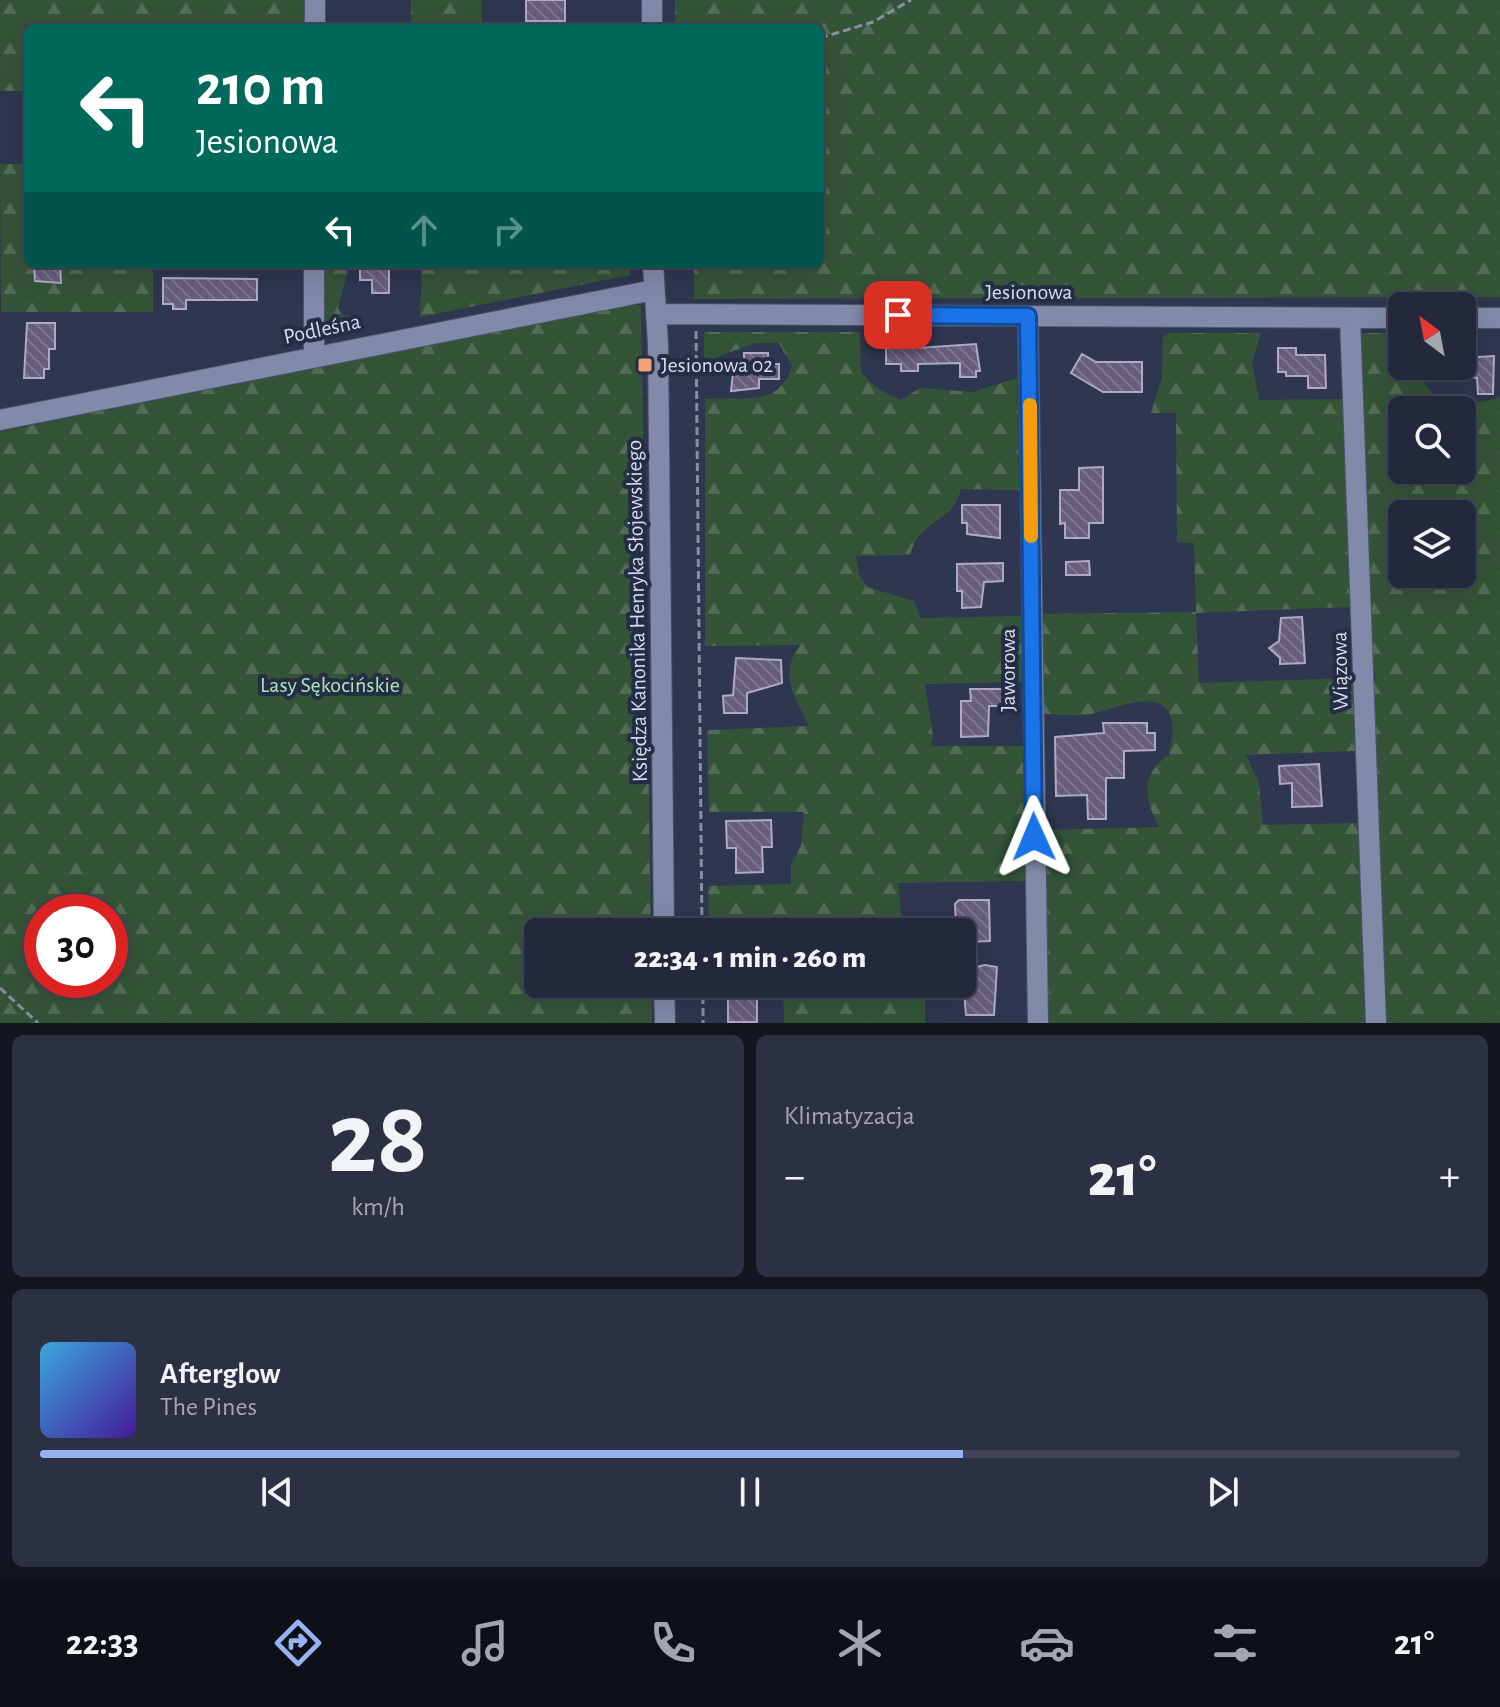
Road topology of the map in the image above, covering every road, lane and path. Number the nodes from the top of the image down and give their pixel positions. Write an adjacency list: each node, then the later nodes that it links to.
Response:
1 (315, 0): 4 (street)
2 (652, 0): 5 (street)
3 (911, 0): 6 (path)
4 (315, 24)
5 (652, 24)
6 (824, 37)
7 (314, 268): 17 (street)
8 (653, 268): 9 (street, Księdza Kanonika Henryka Słojewskiego)
9 (654, 290): 10 (street, Księdza Kanonika Henryka Słojewskiego); 17 (street, Podleśna)
10 (656, 314): 11 (street, Jesionowa); 19 (street, Księdza Kanonika Henryka Słojewskiego)
11 (696, 315): 12 (street, Jesionowa); 20 (path)
12 (1028, 316): 13 (street, Jesionowa); 27 (street, Jaworowa)
13 (1350, 318): 14 (street, Jesionowa); 28 (street, Wiązowa)
14 (1388, 318)
15 (1476, 318): 16 (street)
16 (1500, 318)
17 (314, 355): 18 (street, Podleśna)
18 (0, 420)
19 (664, 918)
20 (702, 918)
21 (0, 988): 24 (path)
22 (664, 998): 25 (street)
23 (703, 998): 26 (path)
24 (38, 1023)
25 (665, 1023)
26 (703, 1023)
27 (1038, 1023)
28 (1376, 1023)

